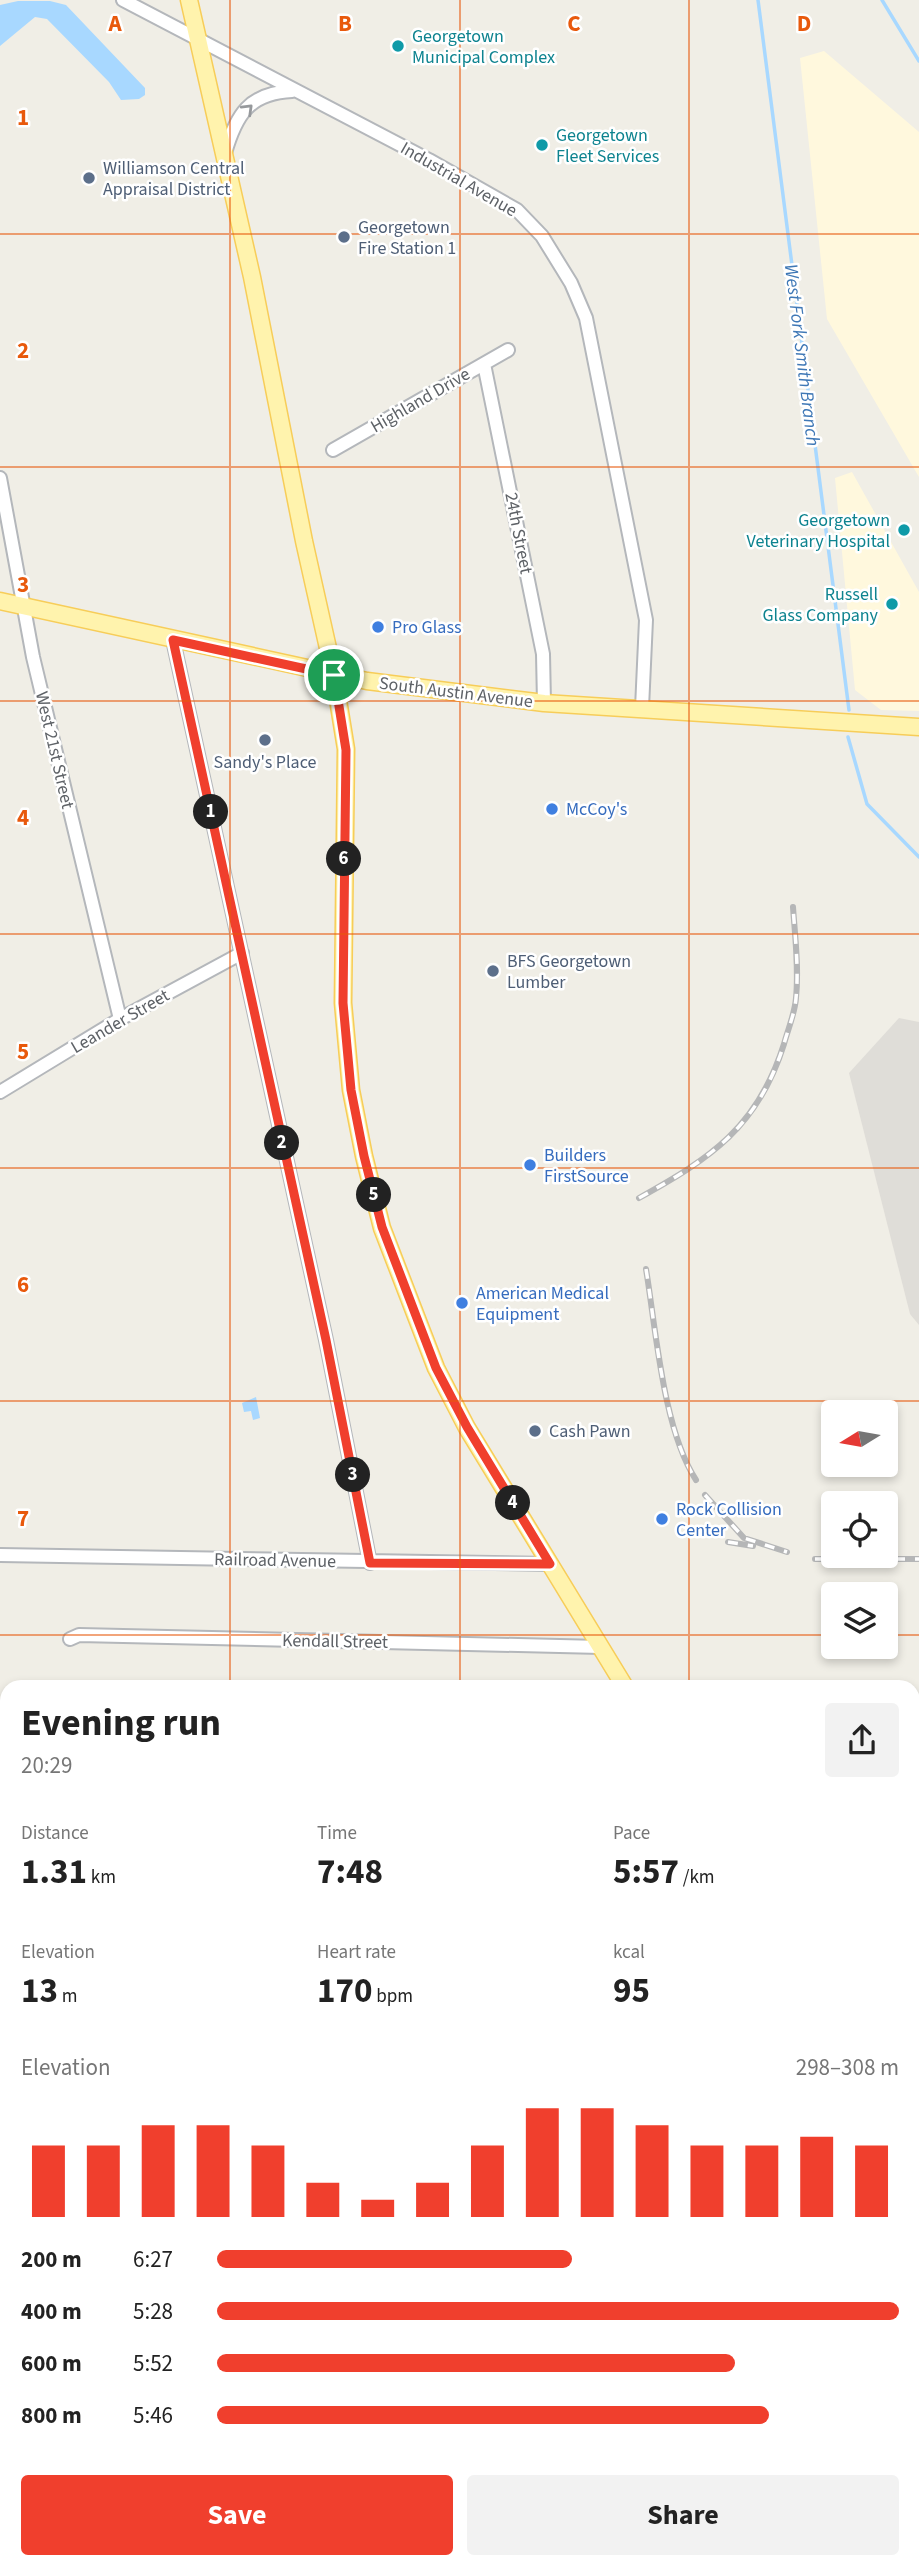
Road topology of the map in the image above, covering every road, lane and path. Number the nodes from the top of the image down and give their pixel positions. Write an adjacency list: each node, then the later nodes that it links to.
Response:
1 (123, 0): 3 (street, Industrial Avenue)
2 (189, 0): 3 (main road)
3 (198, 41): 4 (street, Industrial Avenue); 5 (main road)
4 (295, 91): 5 (street, one-way to 4); 15 (street, Industrial Avenue)
5 (225, 153): 13 (main road)
6 (508, 350): 7 (street, Highland Drive)
7 (484, 363): 8 (street, Highland Drive); 14 (street, 24th Street)
8 (333, 450)
9 (0, 478): 11 (street, West 21st Street)
10 (0, 601): 11 (main road, South Austin Avenue)
11 (23, 606): 12 (main road, South Austin Avenue); 18 (street, West 21st Street)
12 (173, 640): 13 (main road, South Austin Avenue); 17 (street)
13 (334, 675): 14 (main road, South Austin Avenue); 22 (main road)
14 (544, 703): 15 (main road, South Austin Avenue)
15 (642, 708): 16 (main road, South Austin Avenue)
16 (919, 727)
17 (242, 953): 18 (street, Leander Street); 21 (street)
18 (120, 1020): 19 (street, Leander Street)
19 (0, 1092)
20 (0, 1555): 21 (street, Railroad Avenue)
21 (370, 1563): 22 (street, Railroad Avenue)
22 (550, 1564): 24 (main road)
23 (70, 1639): 24 (street, Kendall Street)
24 (601, 1647): 25 (main road)
25 (621, 1680)

